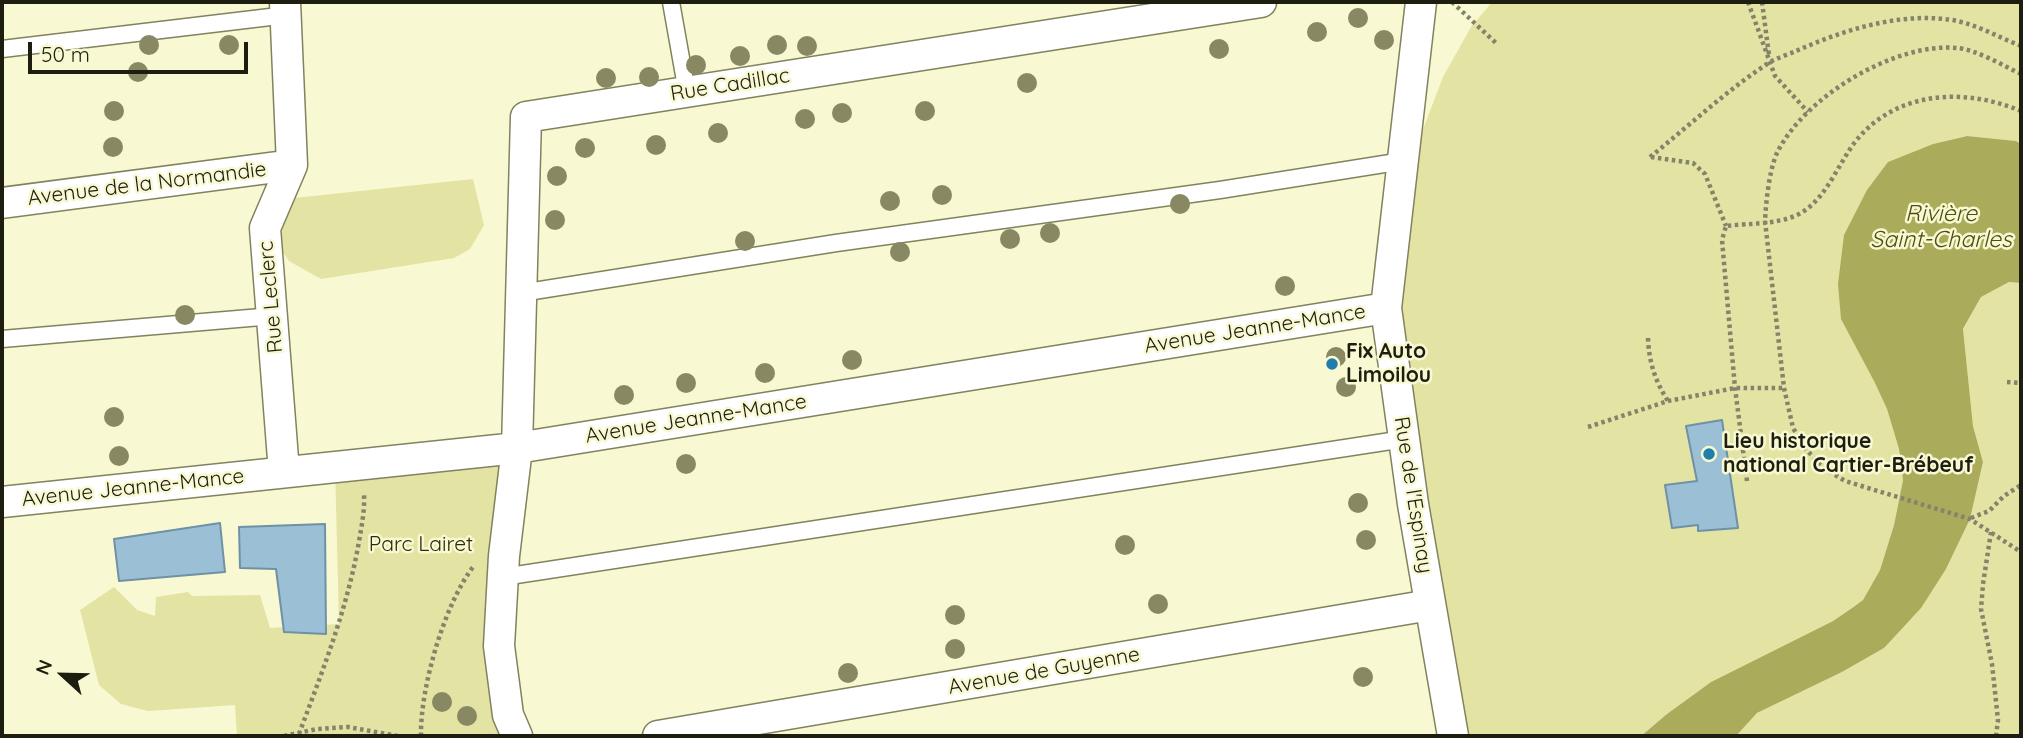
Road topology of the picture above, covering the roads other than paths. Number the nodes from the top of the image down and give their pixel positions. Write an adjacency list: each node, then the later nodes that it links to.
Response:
1 (671, 2): 6 (lane)
2 (1261, 2): 6 (street, Rue Cadillac)
3 (1421, 2): 7 (street, Rue de l'Espinay)
4 (286, 8): 5 (lane); 8 (street, Rue Leclerc)
5 (2, 49)
6 (687, 92): 10 (street, Rue Cadillac)
7 (1403, 161): 10 (lane); 11 (street, Rue de l'Espinay)
8 (292, 165): 9 (street, Avenue de la Normandie); 12 (street, Rue Leclerc)
9 (2, 202)
10 (521, 293): 15 (street, Rue Cadillac)
11 (1386, 308): 14 (street, Rue de l'Espinay); 15 (street, Avenue Jeanne-Mance)
12 (273, 316): 13 (lane); 16 (street, Rue Leclerc)
13 (2, 339)
14 (1404, 439): 18 (lane); 19 (street, Rue de l'Espinay)
15 (517, 448): 16 (street, Avenue Jeanne-Mance); 18 (street)
16 (284, 471): 17 (street, Avenue Jeanne-Mance)
17 (2, 502)
18 (503, 567): 20 (street)
19 (1430, 605): 21 (street, Avenue de Guyenne); 22 (street, Rue de l'Espinay)
20 (517, 736)
21 (658, 736)
22 (1453, 736)

